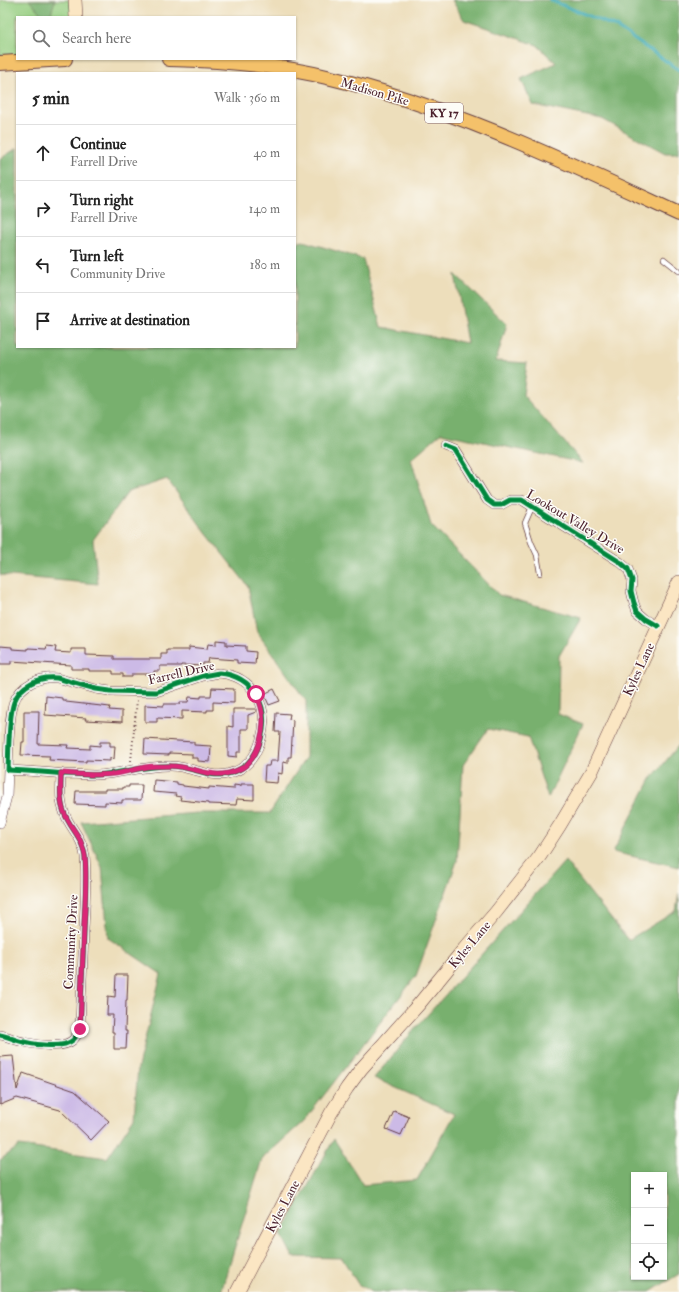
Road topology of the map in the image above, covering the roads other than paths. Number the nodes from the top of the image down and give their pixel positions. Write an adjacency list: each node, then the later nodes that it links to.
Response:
1 (75, 0): 2 (main road)
2 (76, 16)
3 (49, 60): 5 (main road)
4 (190, 60): 6 (main road, Madison Pike / KY 17)
5 (0, 63)
6 (679, 214)
7 (664, 259): 8 (lane)
8 (679, 272)
9 (446, 446): 10 (street, Lookout Valley Drive)
10 (532, 507): 11 (lane); 13 (street, Lookout Valley Drive)
11 (540, 573)
12 (679, 582): 13 (main road, Kyles Lane)
13 (658, 626): 18 (main road, Kyles Lane)
14 (8, 770): 15 (street, Farrell Drive); 15 (street, Farrell Drive); 16 (street, Farrell Drive)
15 (61, 773): 17 (street, Community Drive)
16 (0, 823)
17 (0, 1035)
18 (237, 1292)

